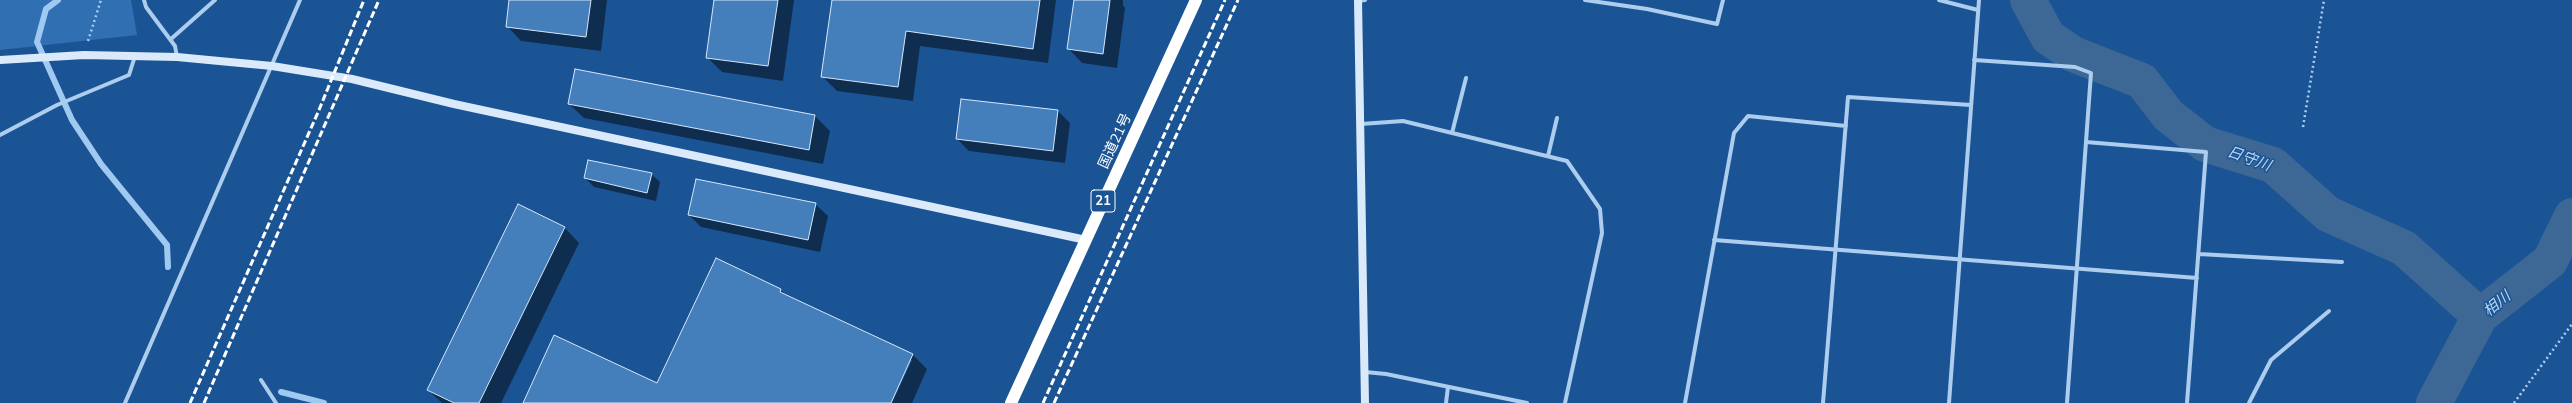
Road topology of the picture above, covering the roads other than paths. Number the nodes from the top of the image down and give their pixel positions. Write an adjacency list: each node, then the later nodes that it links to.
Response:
1 (144, 0): 12 (street)
2 (215, 0): 12 (street)
3 (300, 0): 17 (street)
4 (1196, 0): 27 (highway, 国道21号 / 21)
5 (1361, 0): 21 (street)
6 (1584, 0): 10 (street)
7 (1723, 0): 10 (street)
8 (1939, 0): 11 (street)
9 (1978, 0): 11 (street)
10 (1603, 2)
11 (1978, 10): 16 (street)
12 (171, 39): 14 (street)
13 (135, 56): 14 (street); 15 (street); 24 (street)
14 (177, 57): 17 (street)
15 (0, 60)
16 (1974, 60): 19 (street); 25 (street)
17 (272, 66): 27 (street); 39 (street)
18 (1466, 78): 23 (street)
19 (1971, 104): 22 (street); 31 (street)
20 (1557, 118): 26 (street)
21 (1361, 124): 23 (street); 36 (street)
22 (1846, 126): 28 (street); 29 (street)
23 (1452, 133): 26 (street)
24 (0, 135)
25 (2086, 142): 30 (street); 33 (street)
26 (1548, 156): 45 (street)
27 (1086, 240): 41 (highway, 国道21号 / 21)
28 (1714, 240): 29 (street); 46 (street)
29 (1836, 249): 31 (street); 47 (street)
30 (2199, 254): 32 (street); 34 (street)
31 (1960, 259): 33 (street); 48 (street)
32 (2342, 262)
33 (2076, 268): 34 (street); 49 (street)
34 (2197, 278): 50 (street)
35 (2329, 311): 51 (street)
36 (1364, 372): 38 (street); 42 (street)
37 (261, 380): 40 (street)
38 (1448, 387): 43 (street); 44 (street)
39 (125, 403)
40 (276, 403)
41 (1011, 403)
42 (1365, 403)
43 (1446, 403)
44 (1527, 403)
45 (1565, 403)
46 (1684, 403)
47 (1823, 403)
48 (1949, 403)
49 (2067, 403)
50 (2187, 403)
51 (2249, 403)

